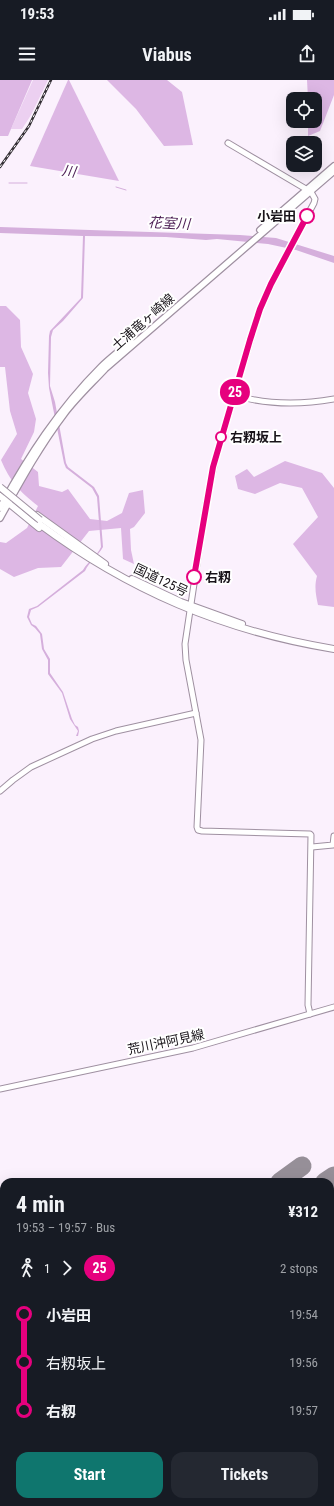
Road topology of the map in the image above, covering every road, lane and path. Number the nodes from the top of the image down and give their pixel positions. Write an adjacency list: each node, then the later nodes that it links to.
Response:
1 (228, 143): 4 (street)
2 (334, 166): 4 (main road, 土浦竜ヶ崎線)
3 (334, 172): 4 (main road, 土浦竜ヶ崎線)
4 (308, 191): 5 (street); 10 (main road, 土浦竜ヶ崎線)
5 (234, 395): 6 (street); 16 (street)
6 (334, 399)
7 (0, 484): 10 (highway)
8 (0, 487): 14 (highway, 国道125号, bridge)
9 (0, 492): 14 (highway, 国道125号)
10 (11, 493): 11 (main road, 土浦竜ヶ崎線); 15 (highway)
11 (4, 499): 12 (main road, 土浦竜ヶ崎線); 13 (main road, 土浦竜ヶ崎線); 15 (highway)
12 (0, 508)
13 (0, 518)
14 (39, 522): 15 (highway, 国道125号)
15 (104, 566): 16 (highway, 国道125号)
16 (190, 608): 17 (highway, 国道125号); 18 (highway, 国道125号); 19 (street)
17 (334, 646)
18 (334, 649)
19 (196, 713): 20 (street); 22 (street)
20 (0, 791)
21 (334, 836): 22 (street)
22 (312, 847): 24 (street)
23 (334, 1007): 24 (street, 荒川沖阿見線)
24 (310, 1014): 25 (street, 荒川沖阿見線)
25 (0, 1089)

